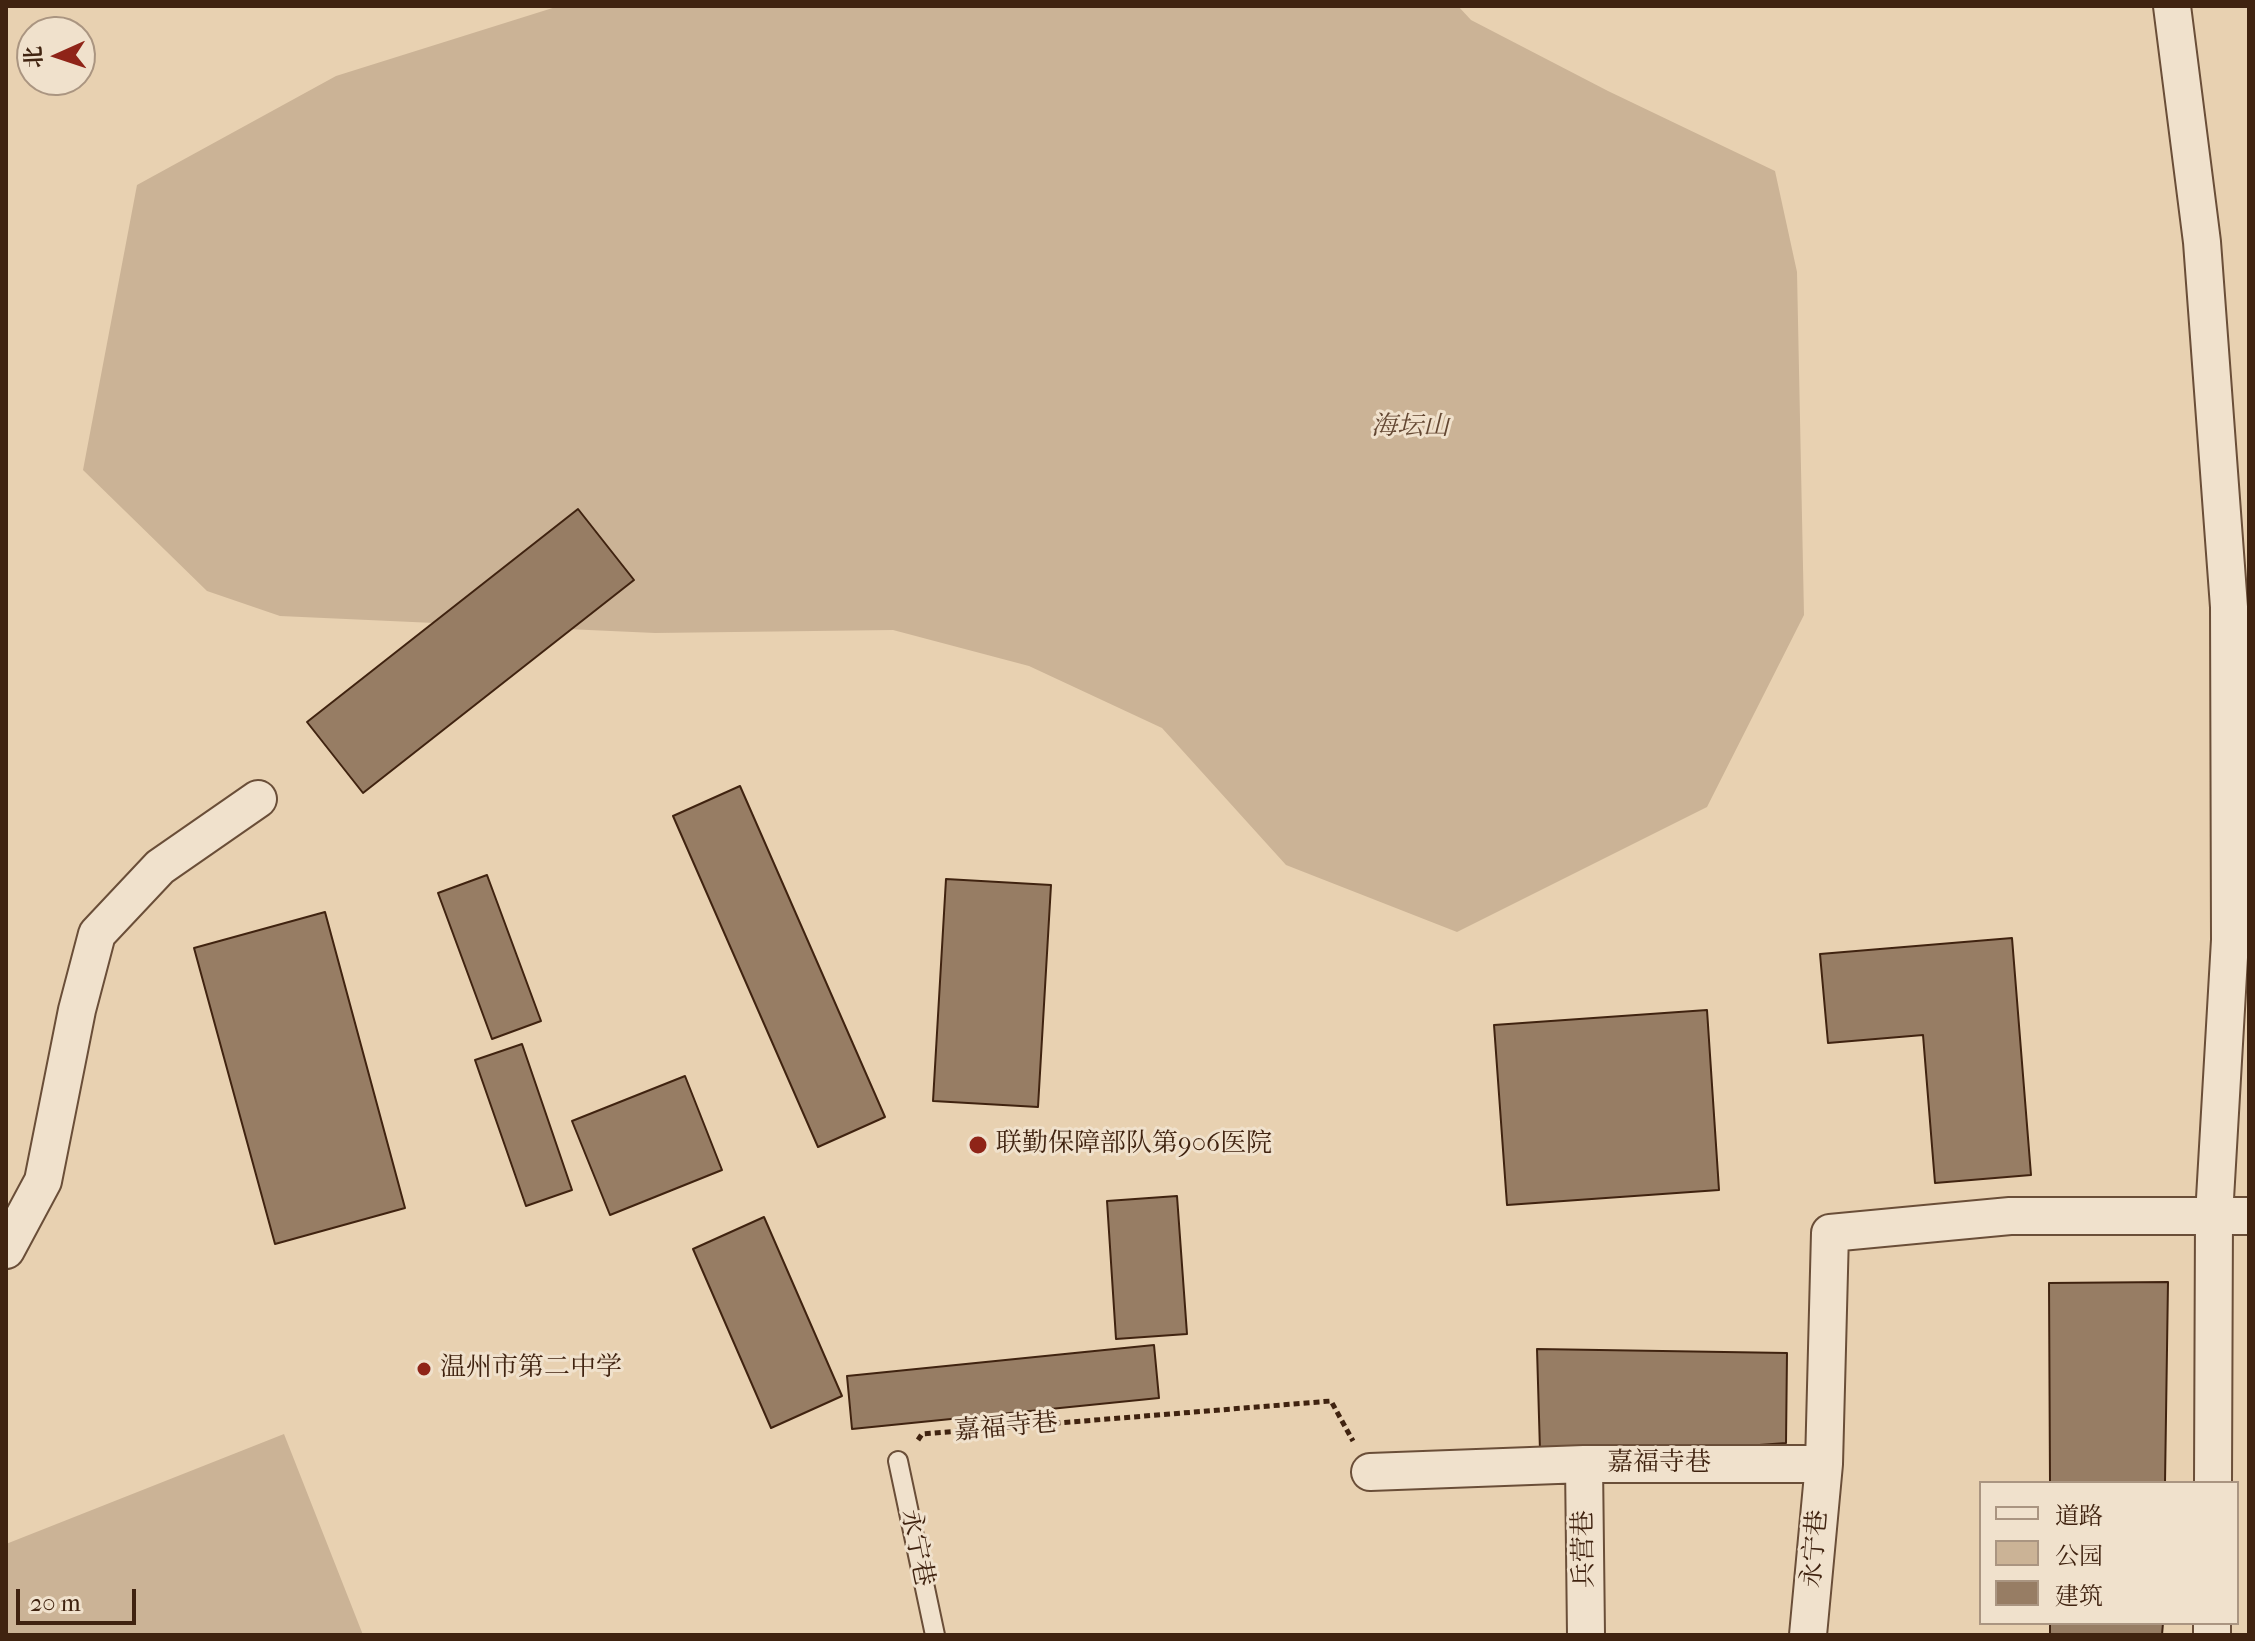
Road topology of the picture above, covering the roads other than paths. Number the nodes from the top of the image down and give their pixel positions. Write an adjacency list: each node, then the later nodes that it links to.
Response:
1 (2172, 6): 3 (street)
2 (258, 799): 4 (street)
3 (2231, 1216): 7 (street); 9 (street)
4 (6, 1250)
5 (898, 1461): 10 (lane, 永宁巷)
6 (1584, 1464): 7 (street, 嘉福寺巷); 8 (street, 嘉福寺巷); 11 (street, 兵营巷)
7 (1824, 1464): 12 (street, 永宁巷)
8 (1370, 1472)
9 (2213, 1481)
10 (935, 1635)
11 (1586, 1635)
12 (1808, 1635)

